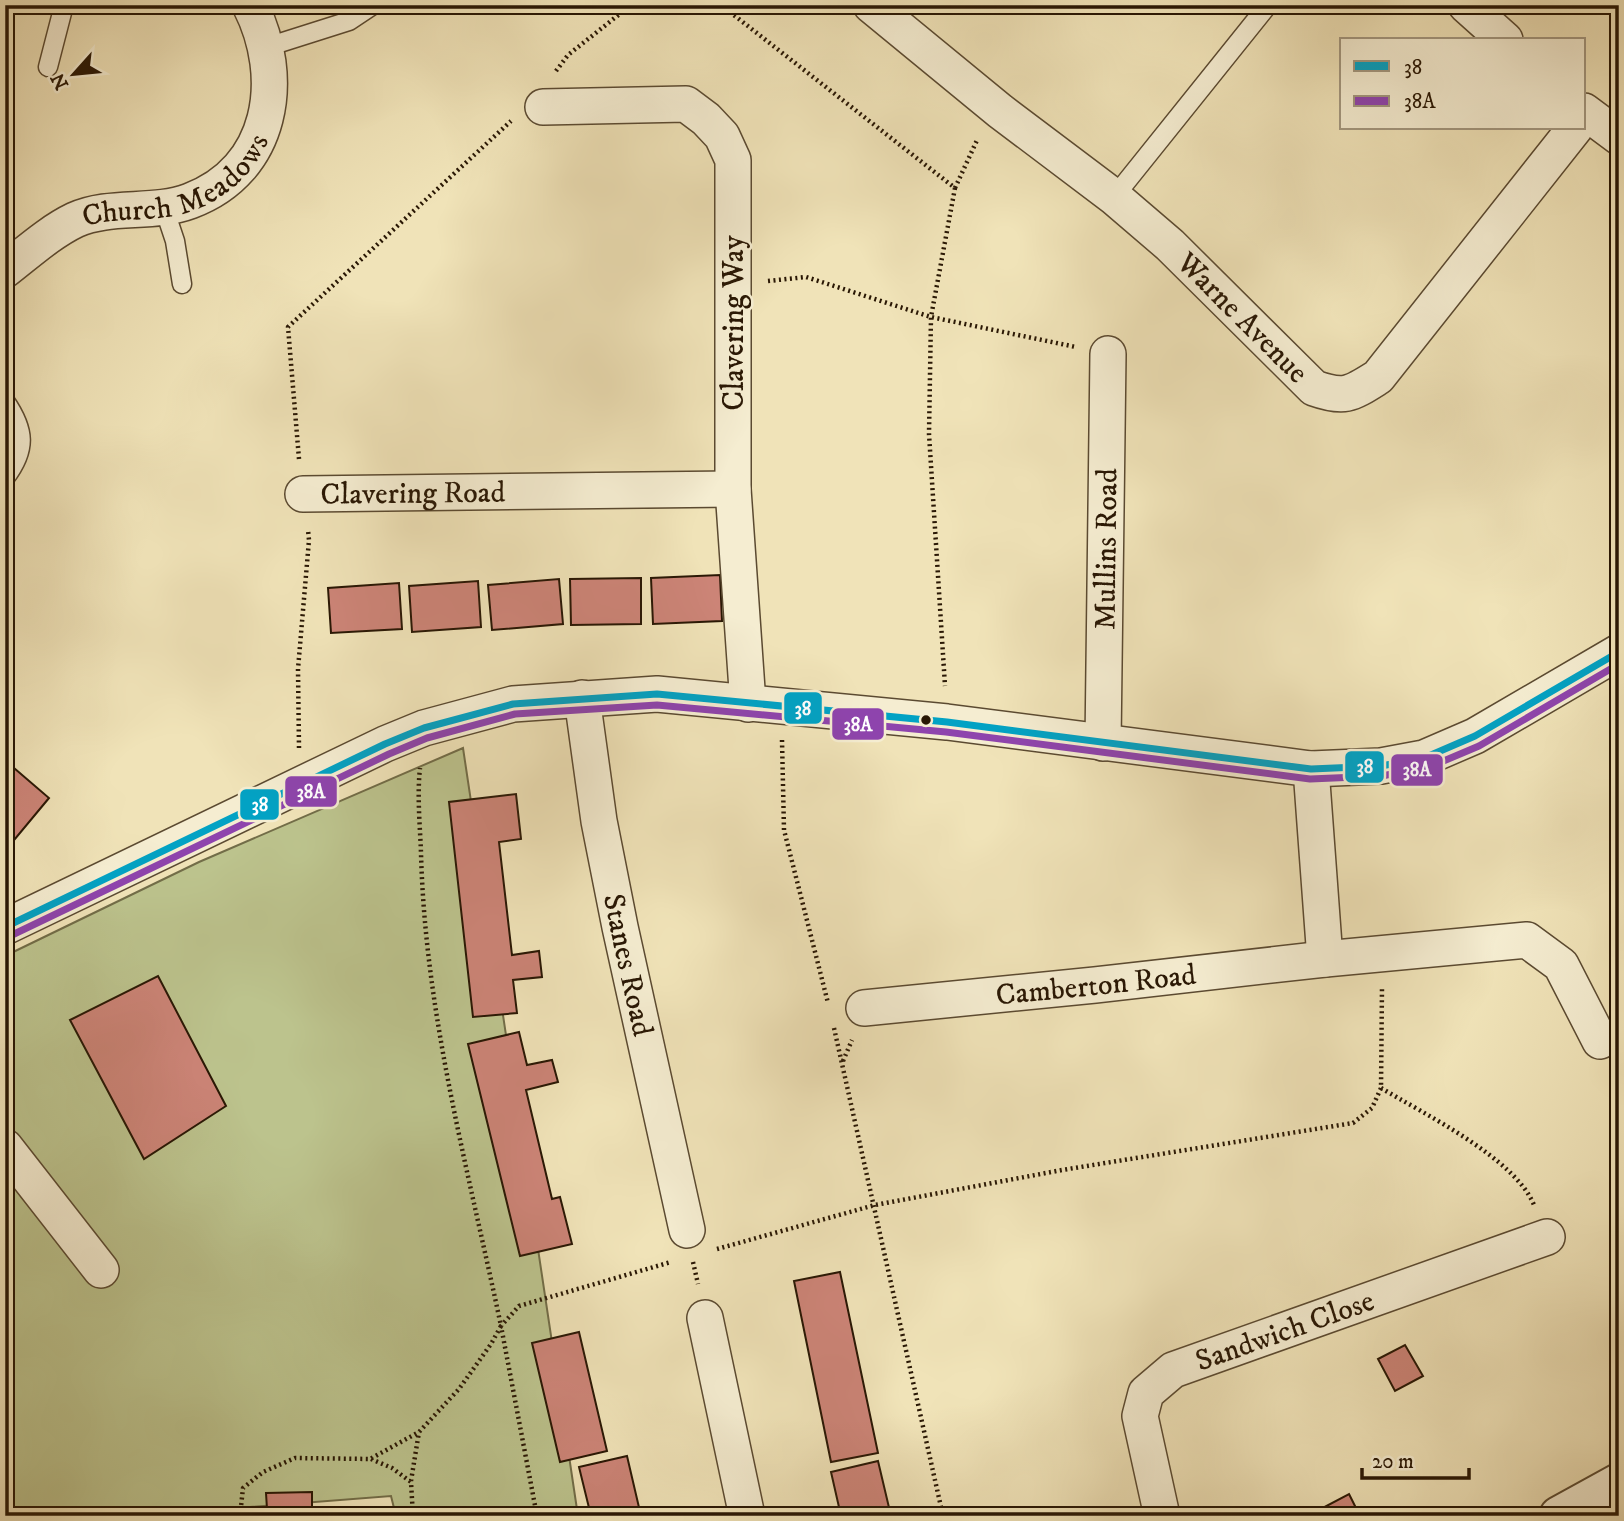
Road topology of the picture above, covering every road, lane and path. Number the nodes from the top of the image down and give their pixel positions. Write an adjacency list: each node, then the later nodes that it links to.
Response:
1 (64, 5): 11 (lane)
2 (250, 5): 10 (street, Church Meadows)
3 (373, 5): 10 (lane)
4 (631, 5): 12 (path)
5 (722, 5): 17 (path)
6 (871, 5): 13 (street, Warne Avenue)
7 (1268, 5): 18 (lane)
8 (1466, 5): 9 (street)
9 (1503, 38)
10 (267, 47): 19 (street, Church Meadows)
11 (48, 67)
12 (537, 100): 22 (street, Clavering Way); 28 (path)
13 (1000, 111): 17 (path); 18 (street, Warne Avenue)
14 (1586, 119): 16 (street)
15 (1572, 130): 18 (street, Warne Avenue)
16 (1619, 137)
17 (955, 188): 23 (path)
18 (1114, 197)
19 (164, 208): 20 (street, Church Meadows); 21 (lane)
20 (5, 270)
21 (182, 284)
22 (733, 285): 23 (path); 27 (street, Clavering Way)
23 (931, 317): 24 (path); 32 (path)
24 (1108, 354): 34 (street, Mullins Road)
25 (5, 401): 26 (lane)
26 (5, 478)
27 (733, 489): 28 (street, Clavering Road); 31 (street, Clavering Way)
28 (303, 494): 36 (path)
29 (1619, 652): 35 (street)
30 (582, 698): 31 (street); 33 (street); 48 (street, Stanes Road)
31 (765, 704): 32 (street); 41 (path)
32 (947, 722): 34 (street)
33 (424, 728): 36 (street); 51 (path)
34 (1103, 743): 35 (street)
35 (1311, 769): 39 (street)
36 (299, 784): 37 (street)
37 (5, 927)
38 (1382, 955): 39 (street, Camberton Road); 43 (street, Camberton Road); 44 (path)
39 (1325, 959): 40 (street, Camberton Road)
40 (864, 1008)
41 (830, 1010)
42 (833, 1023): 46 (path)
43 (1600, 1041)
44 (1381, 1088): 46 (path); 47 (path)
45 (5, 1147): 49 (street)
46 (875, 1205): 48 (path); 60 (path)
47 (1547, 1237): 61 (street, Sandwich Close)
48 (690, 1243): 50 (path); 51 (path)
49 (101, 1270)
50 (705, 1318): 59 (street)
51 (501, 1326): 52 (path); 58 (path)
52 (419, 1432): 53 (path); 54 (path)
53 (370, 1459): 54 (path); 56 (path)
54 (411, 1482): 57 (path)
55 (1619, 1483): 62 (street)
56 (240, 1516)
57 (413, 1516)
58 (537, 1516)
59 (747, 1516)
60 (943, 1516)
61 (1162, 1516)
62 (1559, 1516)

